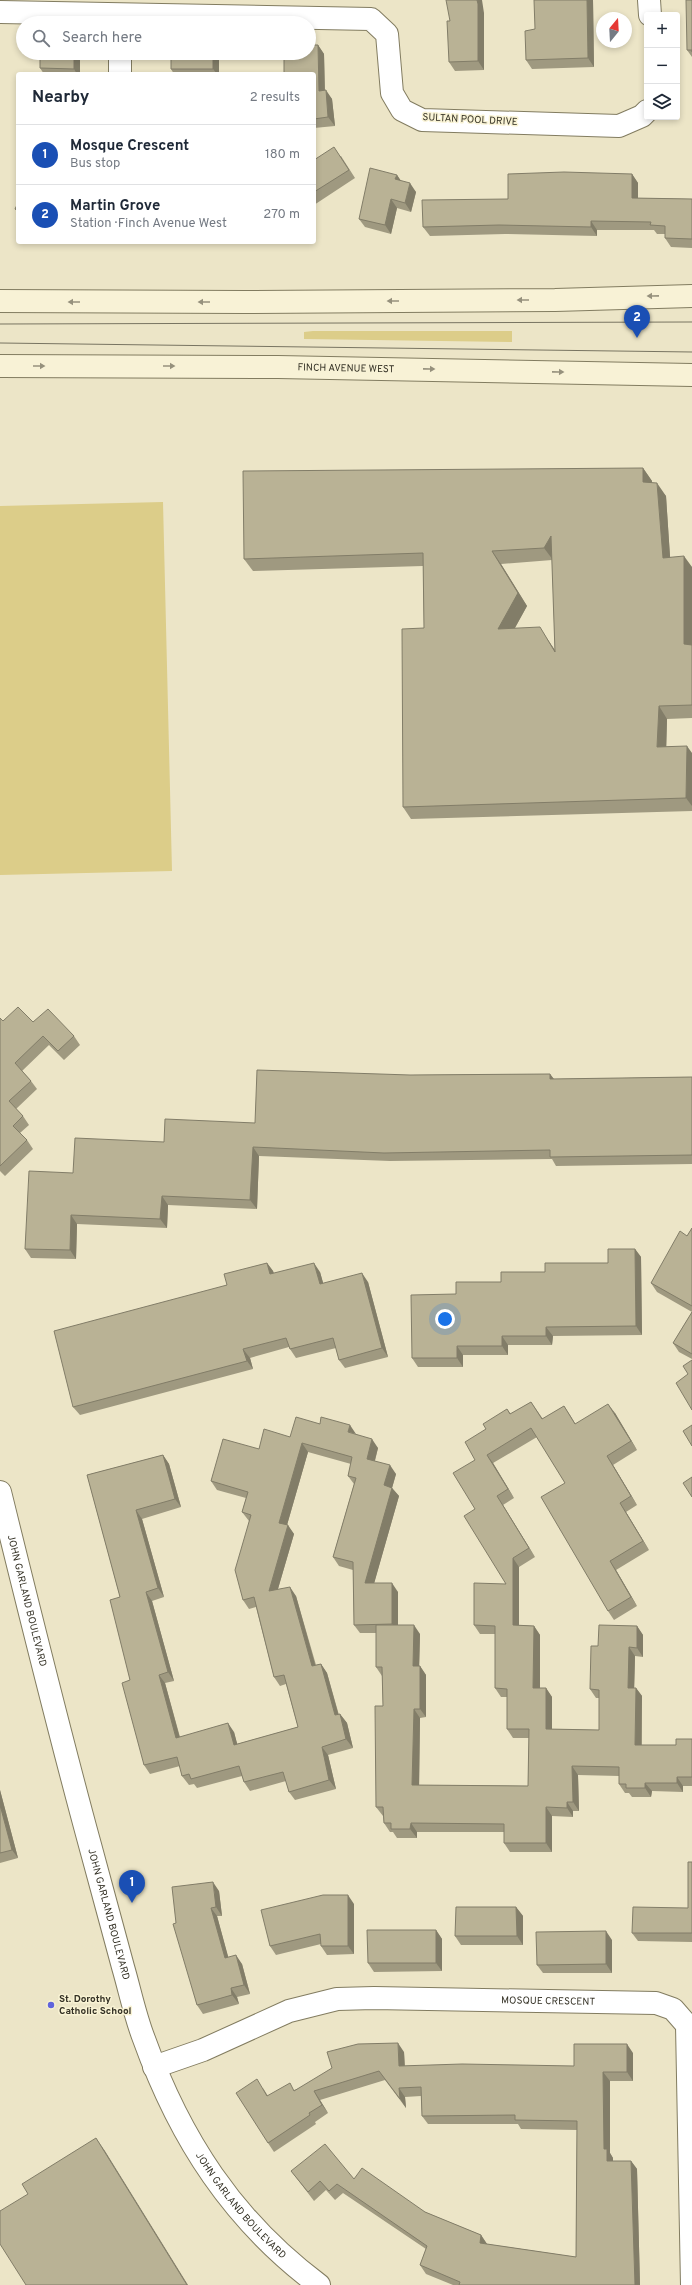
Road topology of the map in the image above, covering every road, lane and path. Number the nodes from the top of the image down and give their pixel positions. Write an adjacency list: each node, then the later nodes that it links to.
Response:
1 (649, 0): 3 (street)
2 (0, 12): 4 (street, SULTAN POOL DRIVE)
3 (650, 12)
4 (69, 16)
5 (316, 19): 8 (street, SULTAN POOL DRIVE)
6 (120, 60): 7 (street)
7 (120, 72)
8 (644, 114)
9 (692, 296): 10 (main road, one-way to 10)
10 (0, 302)
11 (0, 366): 12 (main road, FINCH AVENUE WEST, one-way to 12)
12 (692, 375)
13 (0, 1492): 14 (street, JOHN GARLAND BOULEVARD)
14 (154, 2067): 15 (street, JOHN GARLAND BOULEVARD); 16 (street, MOSQUE CRESCENT)
15 (319, 2285)
16 (692, 2285)

